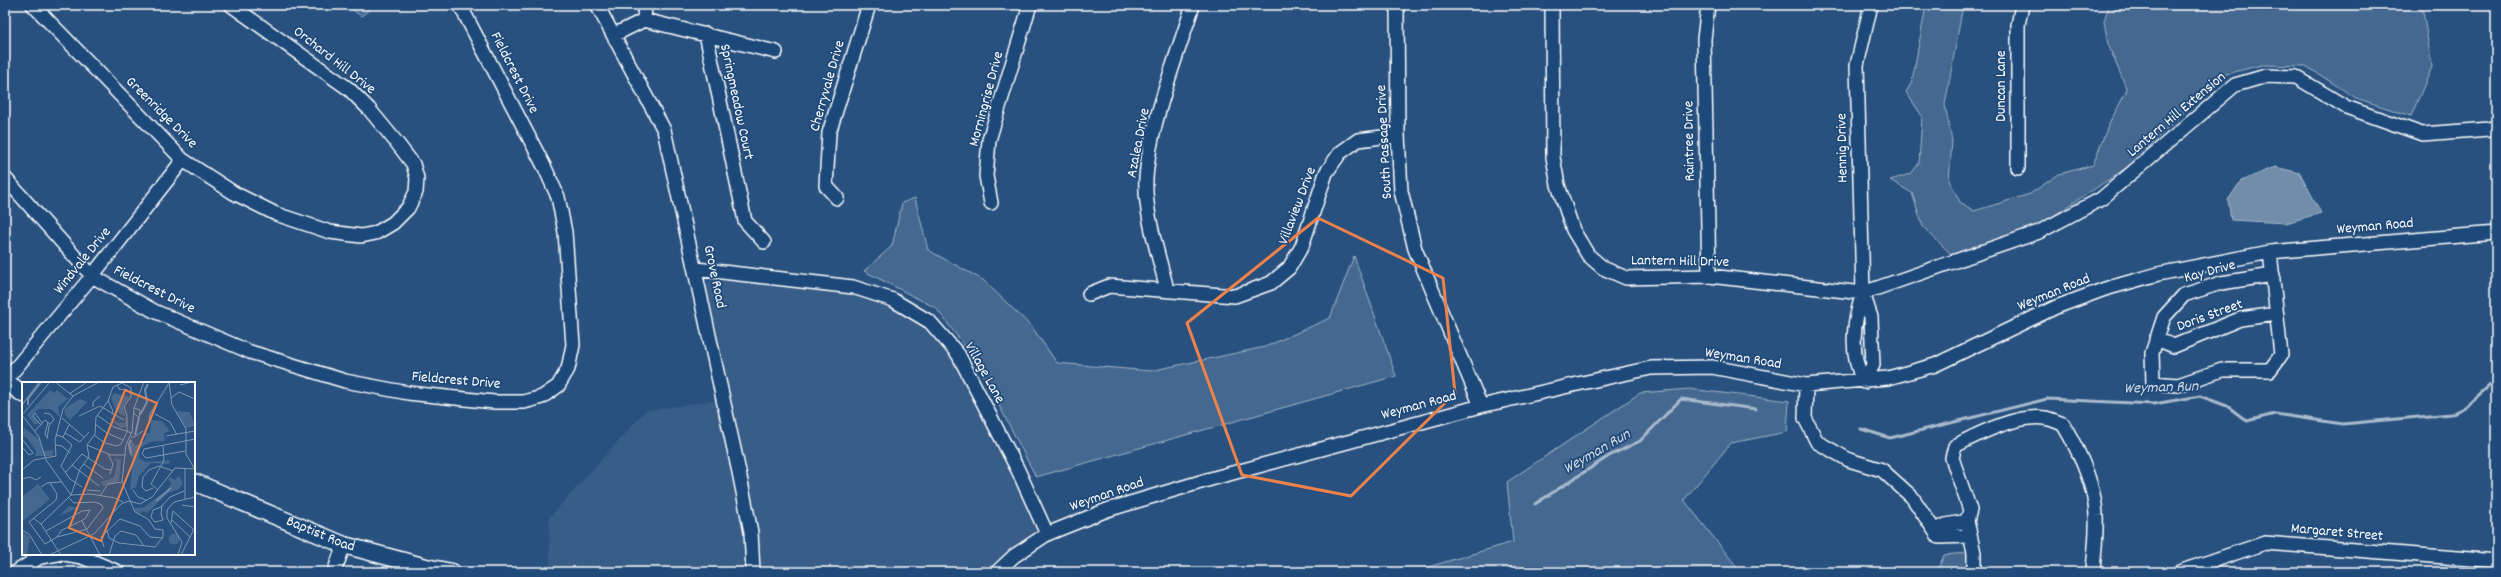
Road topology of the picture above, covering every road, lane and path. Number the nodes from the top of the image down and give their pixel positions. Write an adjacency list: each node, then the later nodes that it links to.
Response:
1 (33, 5): 20 (street, Greenridge Drive)
2 (231, 5): 25 (street, Orchard Hill Drive)
3 (460, 5): 32 (street, Fieldcrest Drive)
4 (597, 5): 16 (street, Grove Road)
5 (645, 5): 14 (street)
6 (869, 5): 23 (street, Cherryvale Drive)
7 (1030, 5): 24 (street, Morningrise Drive)
8 (1193, 5): 34 (street, Azalea Drive)
9 (1397, 5): 19 (street, South Passage Drive)
10 (1552, 5): 33 (street, Lantern Hill Drive)
11 (1708, 5): 33 (street, Raintree Drive)
12 (1871, 5): 35 (street, Hennig Drive)
13 (2022, 5): 21 (street, Duncan Lane)
14 (644, 20): 15 (street, Springmeadow Court); 16 (street)
15 (706, 34): 17 (street); 27 (street, Springmeadow Court)
16 (614, 35): 30 (street, Grove Road)
17 (776, 52)
18 (2496, 126): 29 (street, Lantern Hill Extension)
19 (1398, 135): 34 (street, Villaview Drive); 43 (street, South Passage Drive)
20 (183, 160): 25 (street, Greenridge Drive); 32 (street, Windvale Drive)
21 (2018, 168)
22 (5, 178): 32 (street, Fieldcrest Drive)
23 (836, 198)
24 (991, 203)
25 (308, 225)
26 (2496, 233): 28 (street, Weyman Road)
27 (764, 242)
28 (2270, 252): 31 (street, Kay Drive); 40 (street, Weyman Road)
29 (1958, 260): 35 (street, Lantern Hill Drive)
30 (696, 269): 47 (street, Village Lane); 57 (street, Grove Road)
31 (2273, 275): 37 (street, Kay Drive); 38 (street, Kay Drive)
32 (92, 276): 39 (street, Windvale Drive)
33 (1709, 276): 35 (street, Lantern Hill Drive)
34 (1167, 289): 36 (street, Villaview Drive)
35 (1863, 293): 40 (street, Hennig Drive)
36 (1089, 294)
37 (2277, 314): 38 (street, Doris Street); 38 (street, Kay Drive)
38 (2156, 339)
39 (5, 381): 42 (main road)
40 (1864, 382): 41 (street, Weyman Road)
41 (1806, 385): 43 (street, Weyman Road); 46 (street)
42 (22, 393)
43 (1481, 406): 47 (street, Weyman Road)
44 (195, 482): 49 (main road, Baptist Road)
45 (1967, 522): 46 (street); 48 (street); 60 (street)
46 (1934, 530): 48 (street)
47 (1048, 534): 58 (street, Weyman Road)
48 (1970, 536): 59 (street)
49 (344, 545): 55 (street); 56 (main road, Baptist Road)
50 (52, 555): 53 (street)
51 (71, 555): 54 (street)
52 (2496, 561): 61 (street, Margaret Street)
53 (16, 572)
54 (118, 572)
55 (334, 572)
56 (452, 572)
57 (753, 572)
58 (997, 572)
59 (1974, 572)
60 (2094, 572)
61 (2179, 572)

